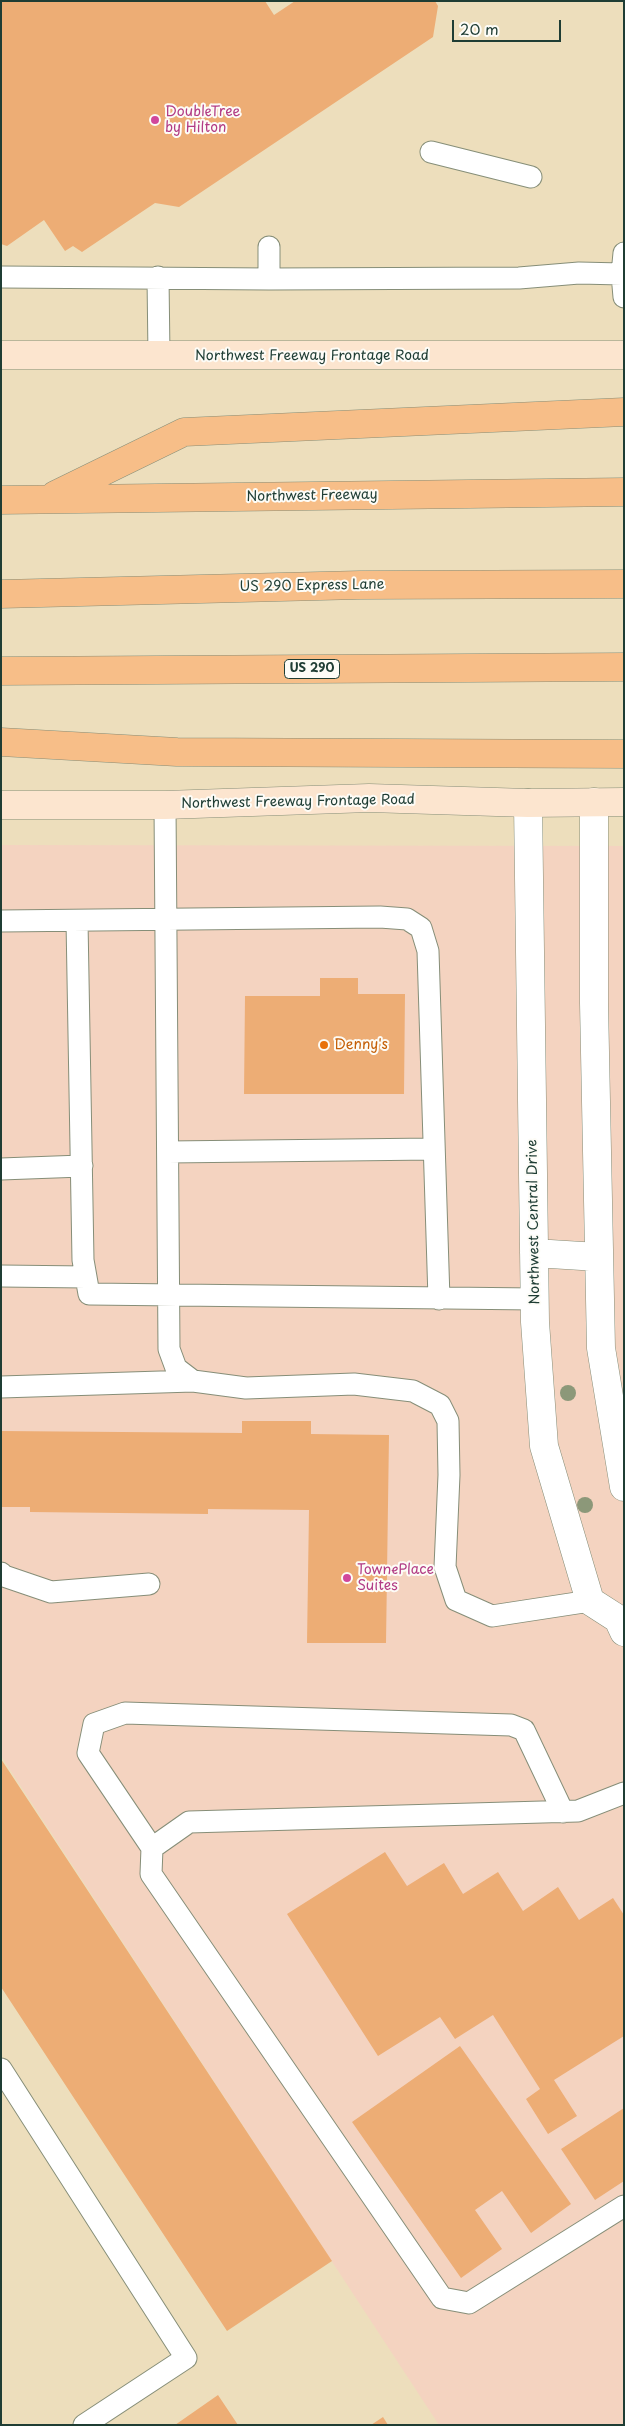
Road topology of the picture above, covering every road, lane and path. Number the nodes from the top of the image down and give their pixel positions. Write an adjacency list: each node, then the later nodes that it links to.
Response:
1 (431, 152): 2 (lane)
2 (531, 177)
3 (269, 247): 7 (lane)
4 (623, 264): 7 (lane); 8 (lane)
5 (1, 277): 6 (lane)
6 (158, 277): 7 (lane); 11 (lane)
7 (269, 279)
8 (624, 297)
9 (1, 355): 11 (main road, Northwest Freeway Frontage Road)
10 (624, 355): 11 (main road, Northwest Freeway Frontage Road)
11 (159, 356)
12 (624, 412): 14 (highway)
13 (624, 492): 14 (highway, Northwest Freeway)
14 (47, 498): 15 (highway, Northwest Freeway)
15 (1, 500)
16 (624, 584): 17 (highway, US 290 Express Lane)
17 (1, 594)
18 (624, 667): 19 (highway, US 290)
19 (1, 671)
20 (1, 742): 21 (highway)
21 (624, 754)
22 (594, 802): 23 (main road, Northwest Freeway Frontage Road); 24 (main road, Northwest Freeway Frontage Road); 35 (street)
23 (624, 802)
24 (528, 803): 26 (main road, Northwest Freeway Frontage Road); 34 (street, Northwest Central Drive)
25 (1, 804): 26 (main road, Northwest Freeway Frontage Road)
26 (165, 806): 27 (lane)
27 (167, 919): 29 (lane); 30 (lane); 31 (lane)
28 (1, 921): 29 (lane)
29 (77, 921): 32 (lane)
30 (433, 1149): 31 (lane); 39 (lane)
31 (168, 1152): 38 (lane)
32 (82, 1166): 33 (lane); 37 (lane)
33 (1, 1169)
34 (534, 1253): 35 (street); 40 (street, Northwest Central Drive)
35 (598, 1258): 43 (street)
36 (1, 1276): 37 (lane)
37 (86, 1277): 38 (lane)
38 (168, 1296): 39 (lane); 41 (lane)
39 (439, 1299): 40 (lane)
40 (535, 1299): 46 (street, Northwest Central Drive)
41 (193, 1381): 42 (lane); 46 (lane)
42 (1, 1387)
43 (624, 1487)
44 (1, 1573): 45 (lane)
45 (148, 1584)
46 (590, 1601): 47 (street)
47 (622, 1620)
48 (624, 1793): 49 (lane)
49 (563, 1812): 50 (lane); 50 (lane)
50 (152, 1848): 52 (lane)
51 (1, 2069): 53 (lane)
52 (624, 2206)
53 (84, 2425)

